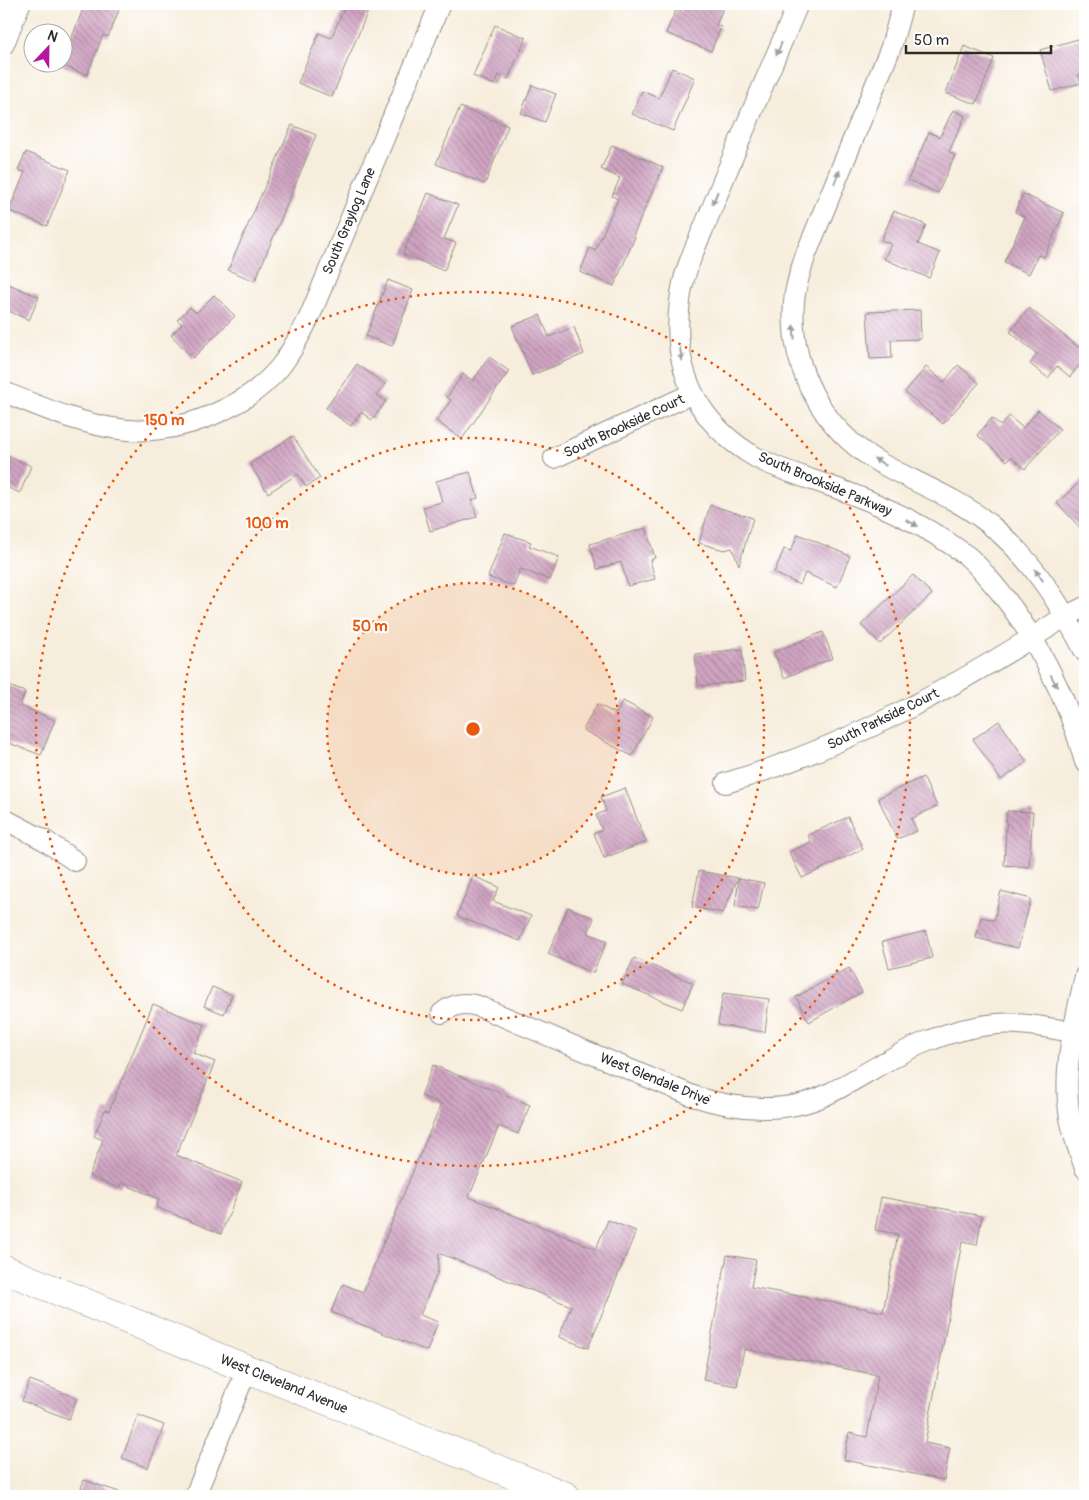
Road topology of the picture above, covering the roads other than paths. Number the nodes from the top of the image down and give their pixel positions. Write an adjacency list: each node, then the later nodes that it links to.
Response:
1 (20, 4): 5 (street)
2 (440, 4): 6 (street, South Graylog Lane)
3 (798, 4): 7 (street, South Brookside Parkway, one-way to 7)
4 (903, 4): 10 (street, one-way to 4)
5 (4, 44)
6 (4, 392)
7 (693, 393): 8 (street, South Brookside Court); 11 (street, South Brookside Parkway, one-way to 11)
8 (554, 458)
9 (1085, 607): 10 (street, South Parkside Court)
10 (1066, 616): 11 (street, South Parkside Court); 12 (street)
11 (1032, 638): 13 (street, South Brookside Parkway, one-way to 13); 14 (street, South Parkside Court)
12 (1085, 652)
13 (1085, 762)
14 (726, 783)
15 (4, 819): 16 (street)
16 (75, 861)
17 (1085, 976): 19 (street)
18 (442, 1013): 19 (street, West Glendale Drive)
19 (1073, 1032): 20 (street)
20 (1085, 1168)
21 (4, 1268): 22 (main road, West Cleveland Avenue)
22 (247, 1369): 23 (street); 24 (main road, West Cleveland Avenue)
23 (195, 1496)
24 (566, 1496)

